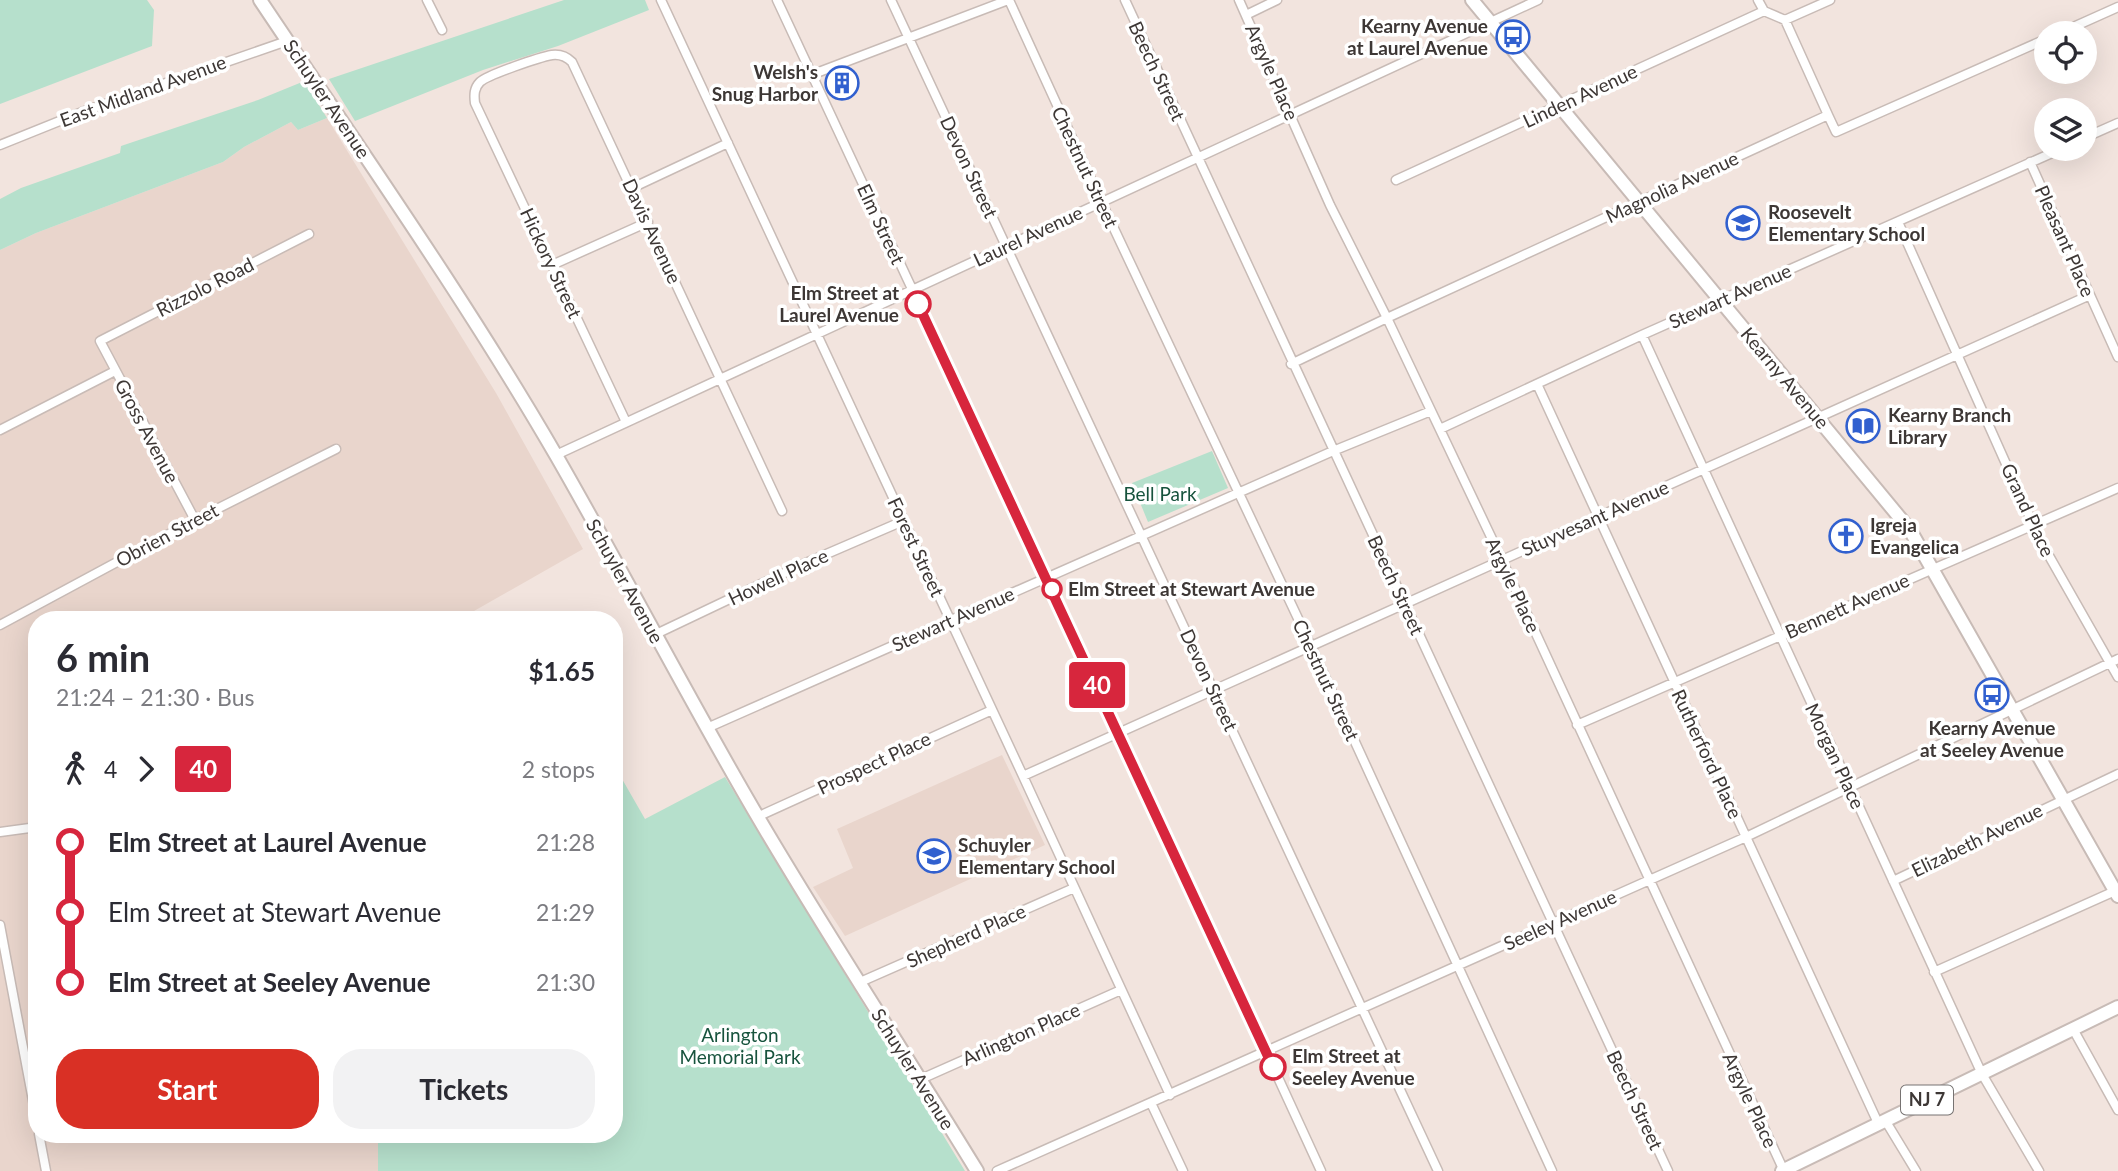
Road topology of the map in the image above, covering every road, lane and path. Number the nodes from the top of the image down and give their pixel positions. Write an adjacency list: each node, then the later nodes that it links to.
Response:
1 (260, 0): 22 (main road, Schuyler Avenue)
2 (426, 0): 20 (street)
3 (661, 0): 31 (street, Forest Street)
4 (777, 0): 24 (street, Elm Street)
5 (891, 0): 21 (street, Devon Street)
6 (1008, 0): 21 (street); 38 (street, Chestnut Street)
7 (1125, 0): 33 (street, Beech Street)
8 (1239, 0): 16 (street, Argyle Place)
9 (1278, 0): 16 (street)
10 (1472, 0): 19 (main road, Kearny Avenue)
11 (1538, 0): 19 (street, Laurel Avenue)
12 (1758, 0): 15 (street)
13 (1830, 0): 17 (street)
14 (2118, 8): 18 (street)
15 (1764, 11): 17 (street); 26 (street, Linden Avenue)
16 (1246, 15): 27 (street, Argyle Place)
17 (1785, 20): 28 (street)
18 (2088, 21)
19 (1490, 22): 26 (main road, Kearny Avenue); 27 (street, Laurel Avenue)
20 (442, 30)
21 (909, 37): 24 (street); 43 (street, Devon Street)
22 (287, 41): 32 (street, East Midland Avenue); 65 (main road, Schuyler Avenue)
23 (2034, 44): 28 (street)
24 (811, 75): 45 (street, Elm Street)
25 (475, 103): 37 (street, Davis Avenue); 44 (street, Hickory Street)
26 (1560, 106): 36 (street, Linden Avenue); 39 (main road, Kearny Avenue)
27 (1291, 113): 33 (street, Laurel Avenue); 48 (street, Argyle Place)
28 (1828, 115): 39 (street, Magnolia Avenue)
29 (2118, 123): 30 (street)
30 (2097, 132)
31 (728, 143): 37 (street); 49 (street, Forest Street)
32 (0, 145)
33 (1198, 159): 38 (street, Laurel Avenue); 54 (street, Beech Street)
34 (2034, 160): 35 (street, Stewart Avenue)
35 (2030, 162): 41 (street, Stewart Avenue); 46 (street, Pleasant Place)
36 (1396, 180)
37 (632, 188): 40 (street, Davis Avenue)
38 (1101, 201): 43 (street, Laurel Avenue); 68 (street, Chestnut Street)
39 (1640, 202): 47 (main road, Kearny Avenue); 48 (street, Magnolia Avenue)
40 (648, 222): 44 (street); 56 (street, Davis Avenue)
41 (1898, 222): 47 (street, Stewart Avenue); 52 (street, Grand Place)
42 (309, 234): 51 (street, Rizzolo Road)
43 (1007, 247): 45 (street, Laurel Avenue); 74 (street, Devon Street)
44 (552, 265): 60 (street, Hickory Street)
45 (911, 290): 49 (street, Laurel Avenue); 77 (street, Elm Street)
46 (2090, 295): 52 (street, Stuyvesant Avenue); 53 (street, Pleasant Place)
47 (1721, 300): 50 (street, Stewart Avenue); 59 (main road, Kearny Avenue)
48 (1387, 318): 54 (street, Magnolia Avenue); 58 (street, Argyle Place)
49 (816, 333): 56 (street, Laurel Avenue); 72 (street, Forest Street)
50 (1642, 335): 57 (street, Stewart Avenue); 66 (street, Morgan Place)
51 (100, 341): 55 (street, Gross Avenue)
52 (1958, 354): 59 (street, Stuyvesant Avenue); 73 (street, Grand Place)
53 (2118, 357)
54 (1291, 364): 64 (street, Beech Street)
55 (115, 371): 62 (street); 71 (street, Gross Avenue)
56 (719, 379): 60 (street, Laurel Avenue); 69 (street, Davis Avenue)
57 (1537, 384): 61 (street, Stewart Avenue); 70 (street, Rutherford Place)
58 (1431, 411): 61 (street, Argyle Place); 64 (street, Stewart Avenue)
59 (1817, 416): 66 (street, Stuyvesant Avenue); 76 (main road, Kearny Avenue)
60 (626, 422): 65 (street, Laurel Avenue)
61 (1440, 429): 75 (street, Argyle Place)
62 (0, 430)
63 (336, 449): 71 (street, Obrien Street)
64 (1333, 451): 68 (street, Stewart Avenue); 78 (street, Beech Street)
65 (556, 455): 81 (main road, Schuyler Avenue)
66 (1703, 469): 70 (street, Stuyvesant Avenue); 82 (street, Morgan Place)
67 (2118, 488): 73 (street, Bennett Avenue)
68 (1238, 494): 74 (street, Stewart Avenue); 83 (street, Chestnut Street)
69 (782, 511)
70 (1598, 516): 75 (street, Stuyvesant Avenue); 86 (street, Rutherford Place)
71 (195, 520): 80 (street, Obrien Street)
72 (903, 521): 79 (street, Forest Street); 81 (street, Howell Place)
73 (2034, 526): 76 (street, Bennett Avenue); 84 (street, Grand Place)
74 (1142, 536): 77 (street, Stewart Avenue); 87 (street, Devon Street)
75 (1502, 560): 78 (street, Stuyvesant Avenue); 90 (street, Argyle Place)
76 (1932, 569): 82 (street, Bennett Avenue); 88 (main road, Kearny Avenue)
77 (1047, 578): 79 (street, Stewart Avenue); 92 (street, Elm Street)
78 (1405, 604): 83 (street, Stuyvesant Avenue); 105 (street, Beech Street)
79 (950, 621): 89 (street, Forest Street); 91 (street, Stewart Avenue)
80 (0, 625)
81 (654, 635): 91 (main road, Schuyler Avenue)
82 (1779, 636): 86 (street, Bennett Avenue); 95 (street, Morgan Place)
83 (1311, 646): 87 (street, Stuyvesant Avenue); 107 (street, Chestnut Street)
84 (2114, 661): 85 (street, Grand Place); 88 (street, Seeley Avenue)
85 (2118, 677)
86 (1674, 683): 90 (street, Bennett Avenue); 100 (street, Rutherford Place)
87 (1214, 689): 92 (street, Stuyvesant Avenue); 112 (street, Devon Street)
88 (2012, 709): 95 (street, Seeley Avenue); 96 (main road, Kearny Avenue)
89 (992, 710): 94 (street, Forest Street); 97 (street, Prospect Place)
90 (1577, 725): 101 (street, Argyle Place)
91 (706, 728): 97 (main road, Schuyler Avenue)
92 (1119, 732): 94 (street, Stuyvesant Avenue); 114 (street, Elm Street)
93 (2118, 774): 96 (street, Elizabeth Avenue)
94 (1023, 775): 103 (street, Forest Street)
95 (1849, 786): 100 (street, Seeley Avenue); 102 (street, Morgan Place)
96 (2062, 799): 102 (street, Elizabeth Avenue); 104 (main road, Kearny Avenue)
97 (757, 817): 109 (main road, Schuyler Avenue)
98 (28, 828): 99 (street)
99 (0, 832)
100 (1746, 837): 101 (street, Seeley Avenue); 121 (street, Rutherford Place)
101 (1649, 880): 105 (street, Seeley Avenue); 131 (street, Argyle Place)
102 (1893, 881): 108 (street, Morgan Place)
103 (1074, 888): 109 (street, Shepherd Place); 110 (street, Forest Street)
104 (2117, 893): 108 (street)
105 (1553, 923): 107 (street, Seeley Avenue); 130 (street, Beech Street)
106 (0, 925): 115 (street)
107 (1457, 965): 112 (street, Seeley Avenue); 129 (street, Chestnut Street)
108 (1934, 972): 116 (street, Morgan Place)
109 (858, 983): 117 (main road, Schuyler Avenue)
110 (1121, 990): 117 (street, Arlington Place); 118 (street, Forest Street)
111 (2118, 1007): 113 (main road, NJ 7)
112 (1362, 1009): 114 (street, Seeley Avenue); 128 (street, Devon Street)
113 (2073, 1030): 116 (main road, NJ 7); 120 (street)
114 (1266, 1052): 118 (street, Seeley Avenue); 127 (street, Elm Street)
115 (28, 1074)
116 (1982, 1074): 121 (main road, NJ 7); 133 (street, Morgan Place)
117 (921, 1079): 124 (main road, Schuyler Avenue)
118 (1170, 1095): 119 (street, Seeley Avenue)
119 (1151, 1103): 125 (street, Seeley Avenue); 126 (street)
120 (2118, 1110)
121 (1882, 1121): 131 (main road, NJ 7); 132 (street, Rutherford Place)
122 (41, 1143): 123 (street)
123 (46, 1171)
124 (977, 1171)
125 (997, 1171)
126 (1183, 1171)
127 (1321, 1171)
128 (1438, 1171)
129 (1552, 1171)
130 (1668, 1171)
131 (1783, 1171)
132 (1916, 1171)
133 (2039, 1171)

